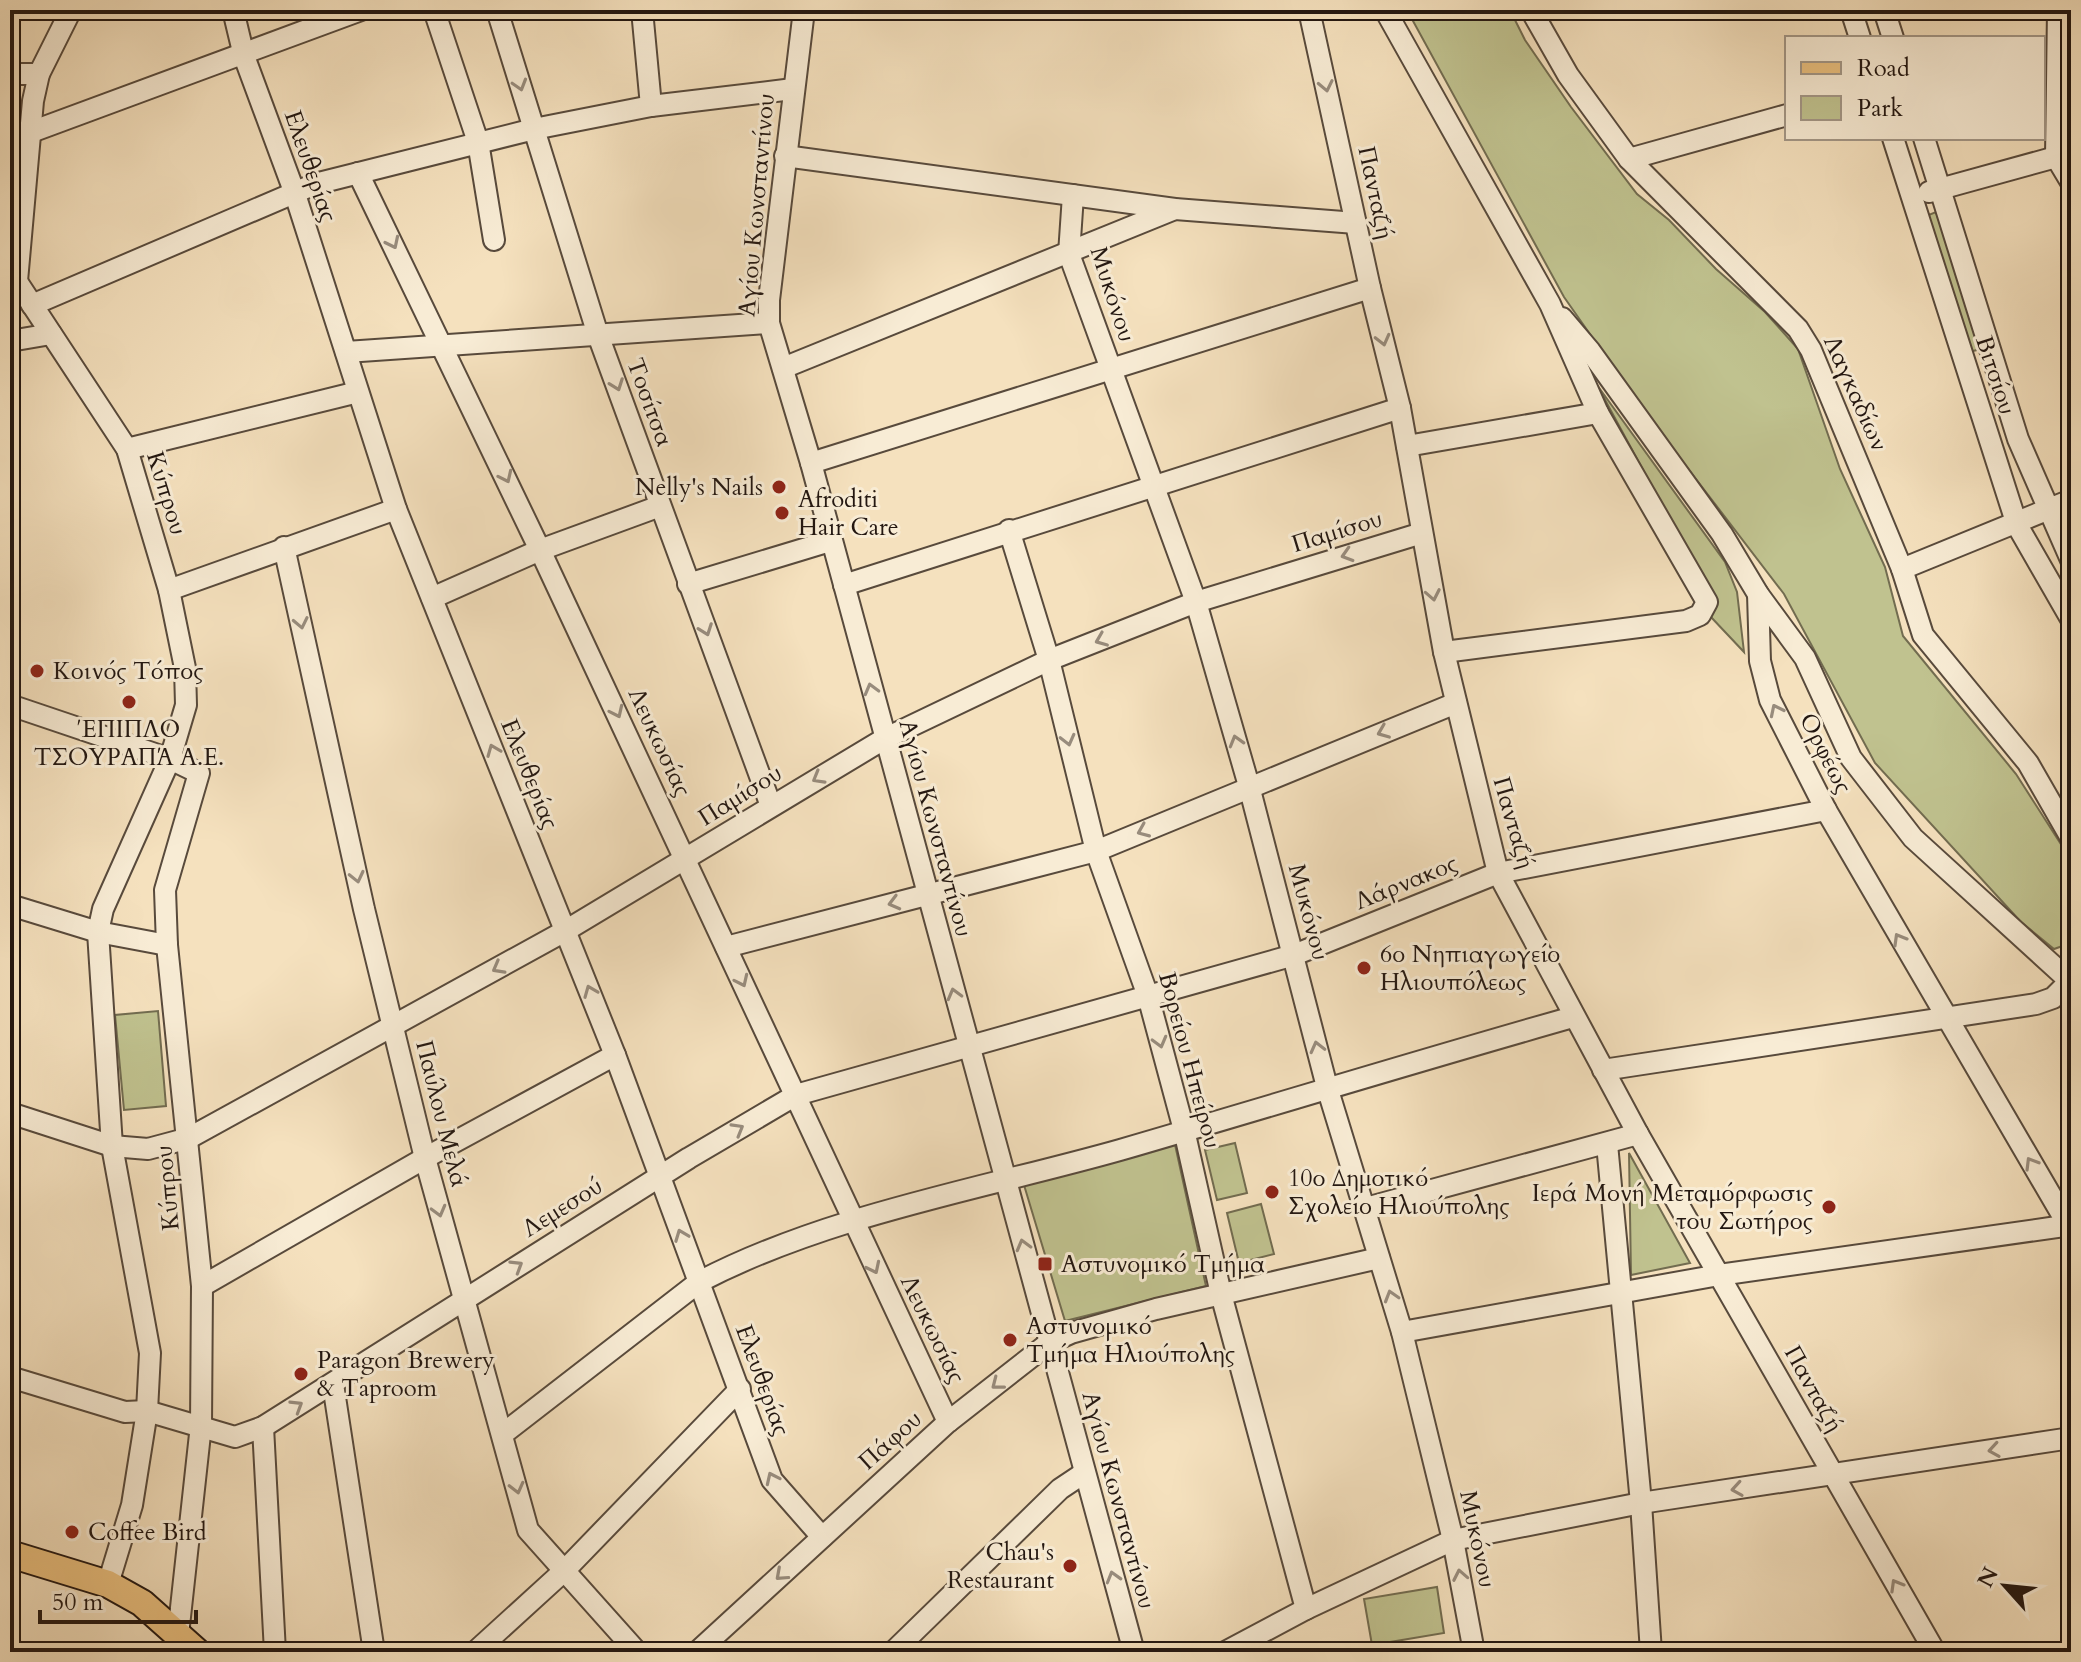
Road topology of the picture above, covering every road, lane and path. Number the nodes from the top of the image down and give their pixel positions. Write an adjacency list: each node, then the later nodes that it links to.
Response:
1 (71, 10): 18 (street)
2 (233, 10): 16 (street, Ελευθερίας)
3 (361, 10): 16 (street)
4 (434, 10): 26 (street)
5 (497, 10): 22 (street, Τοσίτσα, one-way to 22)
6 (642, 10): 20 (street)
7 (804, 10): 19 (street, Αγίου Κωνσταντίνου)
8 (1309, 10): 37 (street, Πανταζή, one-way to 37)
9 (1385, 10): 42 (street, Ορφέως)
10 (1531, 10): 29 (street, Λαγκαδίων)
11 (1851, 10): 14 (street)
12 (1884, 10): 15 (street)
13 (2058, 10): 28 (street)
14 (1859, 36)
15 (1892, 36)
16 (244, 56): 23 (street); 33 (street, Ελευθερίας)
17 (10, 74): 18 (street)
18 (39, 74): 23 (street)
19 (793, 89): 20 (street); 27 (street, Αγίου Κωνσταντίνου)
20 (651, 106): 22 (street)
21 (1785, 116): 29 (street)
22 (534, 129): 26 (street); 46 (street, Τοσίτσα)
23 (31, 132): 40 (street)
24 (1894, 140): 35 (street, Βιτσίου)
25 (1925, 140): 32 (street, Βιτσίου)
26 (478, 142): 30 (street); 38 (street)
27 (785, 156): 34 (street); 44 (street, Αγίου Κωνσταντίνου)
28 (2056, 157): 31 (street); 32 (street)
29 (1629, 159): 70 (street, Λαγκαδίων)
30 (358, 173): 33 (street); 48 (street, Λευκωσίας, one-way to 48)
31 (2071, 182)
32 (1939, 189): 35 (street); 62 (street, Βιτσίου)
33 (294, 191): 43 (street); 49 (street, Ελευθερίας)
34 (1073, 195): 36 (street); 39 (street, Μυκόνου)
35 (1912, 197): 63 (street, Βιτσίου)
36 (1175, 209): 37 (street); 39 (street)
37 (1356, 223): 41 (street, Πανταζή)
38 (494, 240)
39 (1069, 254): 50 (street); 51 (street, Μυκόνου)
40 (13, 276): 43 (street, Κύπρου)
41 (1370, 288): 51 (street); 53 (street, Πανταζή, one-way to 53)
42 (1550, 304): 54 (street, Ορφέως); 74 (street, Ορφέως)
43 (32, 305): 45 (street, Κύπρου)
44 (769, 323): 46 (street); 50 (street, Αγίου Κωνσταντίνου)
45 (51, 334): 47 (street); 56 (street, Κύπρου)
46 (598, 335): 48 (street); 60 (street, Τοσίτσα, one-way to 60)
47 (10, 341)
48 (443, 345): 49 (street); 68 (street, Λευκωσίας, one-way to 68)
49 (346, 352): 52 (street, Ελευθερίας)
50 (783, 368): 57 (street, Αγίου Κωνσταντίνου)
51 (1112, 371): 57 (street); 58 (street, Μυκόνου)
52 (358, 392): 56 (street); 61 (street, Ελευθερίας)
53 (1400, 408): 55 (street, Πανταζή); 58 (street)
54 (1598, 413): 55 (street); 78 (street, Ορφέως)
55 (1407, 446): 65 (street, Πανταζή)
56 (127, 449): 73 (street, Κύπρου)
57 (811, 463): 66 (street, Αγίου Κωνσταντίνου)
58 (1154, 484): 64 (street); 76 (street, Μυκόνου)
59 (2071, 500): 62 (street)
60 (660, 506): 68 (street); 71 (street, Τοσίτσα)
61 (396, 509): 67 (street); 75 (street, Ελευθερίας)
62 (2048, 511): 63 (street); 69 (street, Βιτσίου)
63 (2017, 525): 70 (street); 77 (street, Βιτσίου)
64 (1009, 530): 72 (street); 79 (street, Βορείου Ηπείρου)
65 (1422, 533): 76 (street, Παμίσου, one-way to 76); 78 (street, Πανταζή, one-way to 78)
66 (830, 541): 71 (street); 72 (street, Αγίου Κωνσταντίνου)
67 (284, 547): 73 (street); 102 (street, Παύλου Μελά, one-way to 102)
68 (540, 550): 75 (street); 89 (street, Λευκωσίας, one-way to 89)
69 (2071, 560)
70 (1902, 569): 87 (street, Λαγκαδίων)
71 (688, 584): 85 (street, Τοσίτσα, one-way to 85)
72 (844, 585): 82 (street, Αγίου Κωνσταντίνου, one-way to 72)
73 (169, 590): 83 (street, Κύπρου)
74 (1758, 594): 86 (street, Ορφέως, one-way to 74); 98 (street)
75 (432, 598): 93 (street, Ελευθερίας, one-way to 75)
76 (1196, 602): 79 (street, Παμίσου, one-way to 79); 84 (street, Μυκόνου, one-way to 76)
77 (2071, 619)
78 (1444, 652): 80 (street, Πανταζή)
79 (1049, 660): 82 (street, Παμίσου); 88 (street, Βορείου Ηπείρου, one-way to 88)
80 (1456, 703): 84 (street, one-way to 84); 90 (street, Πανταζή)
81 (10, 705): 83 (street)
82 (884, 739): 85 (street, Παμίσου, one-way to 85); 91 (street, Αγίου Κωνσταντίνου)
83 (170, 759): 94 (street, Κύπρου); 95 (street, Κύπρου)
84 (1249, 786): 88 (street, one-way to 88); 97 (street, Μυκόνου)
85 (771, 806): 89 (street, Παμίσου)
86 (1826, 810): 90 (street, Λάρνακος); 101 (street, Ορφέως, one-way to 86)
87 (2071, 838)
88 (1096, 851): 91 (street); 99 (street, Βορείου Ηπείρου)
89 (686, 859): 93 (street, Παμίσου); 96 (street, Λευκωσίας)
90 (1498, 873): 97 (street, Λάρνακος); 100 (street, Πανταζή)
91 (927, 894): 96 (street, one-way to 96); 103 (street, Αγίου Κωνσταντίνου, one-way to 91)
92 (10, 905): 94 (street)
93 (565, 931): 102 (street, Παμίσου, one-way to 102); 104 (street, Ελευθερίας, one-way to 93)
94 (98, 932): 95 (street); 113 (street, Κύπρου)
95 (167, 945): 111 (street, Κύπρου)
96 (726, 947): 107 (street, Λευκωσίας, one-way to 107)
97 (1294, 955): 99 (street, Λάρνακος); 106 (street, Μυκόνου, one-way to 97)
98 (2071, 981): 101 (street)
99 (1148, 996): 103 (street, Λάρνακος); 109 (street, Βορείου Ηπείρου, one-way to 109)
100 (1573, 1017): 105 (street, Πανταζή); 106 (street)
101 (1945, 1019): 105 (street); 119 (street, Ορφέως, one-way to 101)
102 (394, 1025): 111 (street, Παμίσου); 114 (street, Παύλου Μελά)
103 (969, 1048): 107 (street, Λεμεσού); 116 (street, Αγίου Κωνσταντίνου)
104 (615, 1055): 114 (street); 115 (street, Ελευθερίας)
105 (1603, 1070): 110 (street, Πανταζή)
106 (1327, 1087): 109 (street); 117 (street, Μυκόνου)
107 (796, 1095): 115 (street, Λεμεσού, one-way to 107); 118 (street, Λευκωσίας)
108 (10, 1113): 113 (street, Παμίσου)
109 (1184, 1130): 116 (street); 125 (street, Βορείου Ηπείρου)
110 (1638, 1134): 112 (street); 121 (street, Πανταζή)
111 (189, 1138): 113 (street, Παμίσου); 123 (street, Κύπρου)
112 (1607, 1144): 117 (street); 124 (street)
113 (112, 1146): 132 (street, Κύπρου)
114 (425, 1158): 123 (street); 126 (street, Παύλου Μελά, one-way to 126)
115 (659, 1176): 122 (street, Ελευθερίας, one-way to 115); 126 (street, Λεμεσού, one-way to 115)
116 (1005, 1179): 118 (street); 128 (street, Αγίου Κωνσταντίνου, one-way to 116)
117 (1366, 1208): 120 (street, Μυκόνου)
118 (852, 1222): 122 (street); 133 (street, Λευκωσίας, one-way to 133)
119 (2070, 1227): 121 (street)
120 (1379, 1258): 125 (street, Πάφου); 127 (street, Μυκόνου, one-way to 120)
121 (1719, 1275): 124 (street); 139 (street, Πανταζή)
122 (699, 1282): 131 (street, Ελευθερίας); 136 (street)
123 (202, 1286): 134 (street, Κύπρου)
124 (1619, 1293): 127 (street); 140 (street)
125 (1221, 1294): 128 (street, Πάφου); 146 (street, Βορείου Ηπείρου)
126 (463, 1300): 130 (street, Λεμεσού); 136 (street, Παύλου Μελά)
127 (1402, 1332): 142 (street, Μυκόνου)
128 (1049, 1343): 133 (street, Πάφου, one-way to 133); 138 (street, Αγίου Κωνσταντίνου)
129 (10, 1377): 132 (street, Λεμεσού)
130 (333, 1384): 135 (street, Λεμεσού, one-way to 130); 149 (street)
131 (740, 1389): 141 (street, Ελευθερίας, one-way to 131); 144 (street)
132 (147, 1411): 134 (street, Λεμεσού); 145 (street, Κύπρου)
133 (948, 1422): 141 (street, Πάφου)
134 (201, 1425): 135 (street, Λεμεσού); 147 (street, Κύπρου)
135 (263, 1427): 148 (street)
136 (504, 1433): 144 (street, Παύλου Μελά, one-way to 144)
137 (2071, 1438): 139 (street, one-way to 139)
138 (1084, 1473): 153 (street); 154 (street, Αγίου Κωνσταντίνου, one-way to 138)
139 (1831, 1474): 140 (street, one-way to 140); 158 (street, Πανταζή, one-way to 139)
140 (1641, 1503): 142 (street); 157 (street)
141 (822, 1537): 152 (street, Πάφου, one-way to 152)
142 (1453, 1540): 146 (street); 156 (street, Μυκόνου, one-way to 142)
143 (10, 1554): 145 (main road)
144 (565, 1570): 150 (street); 151 (street, Παύλου Μελά)
145 (108, 1584): 147 (main road)
146 (1306, 1609): 155 (street)
147 (187, 1643)
148 (275, 1652)
149 (374, 1652)
150 (475, 1652)
151 (637, 1652)
152 (697, 1652)
153 (893, 1652)
154 (1134, 1652)
155 (1225, 1652)
156 (1474, 1652)
157 (1651, 1652)
158 (1935, 1652)

